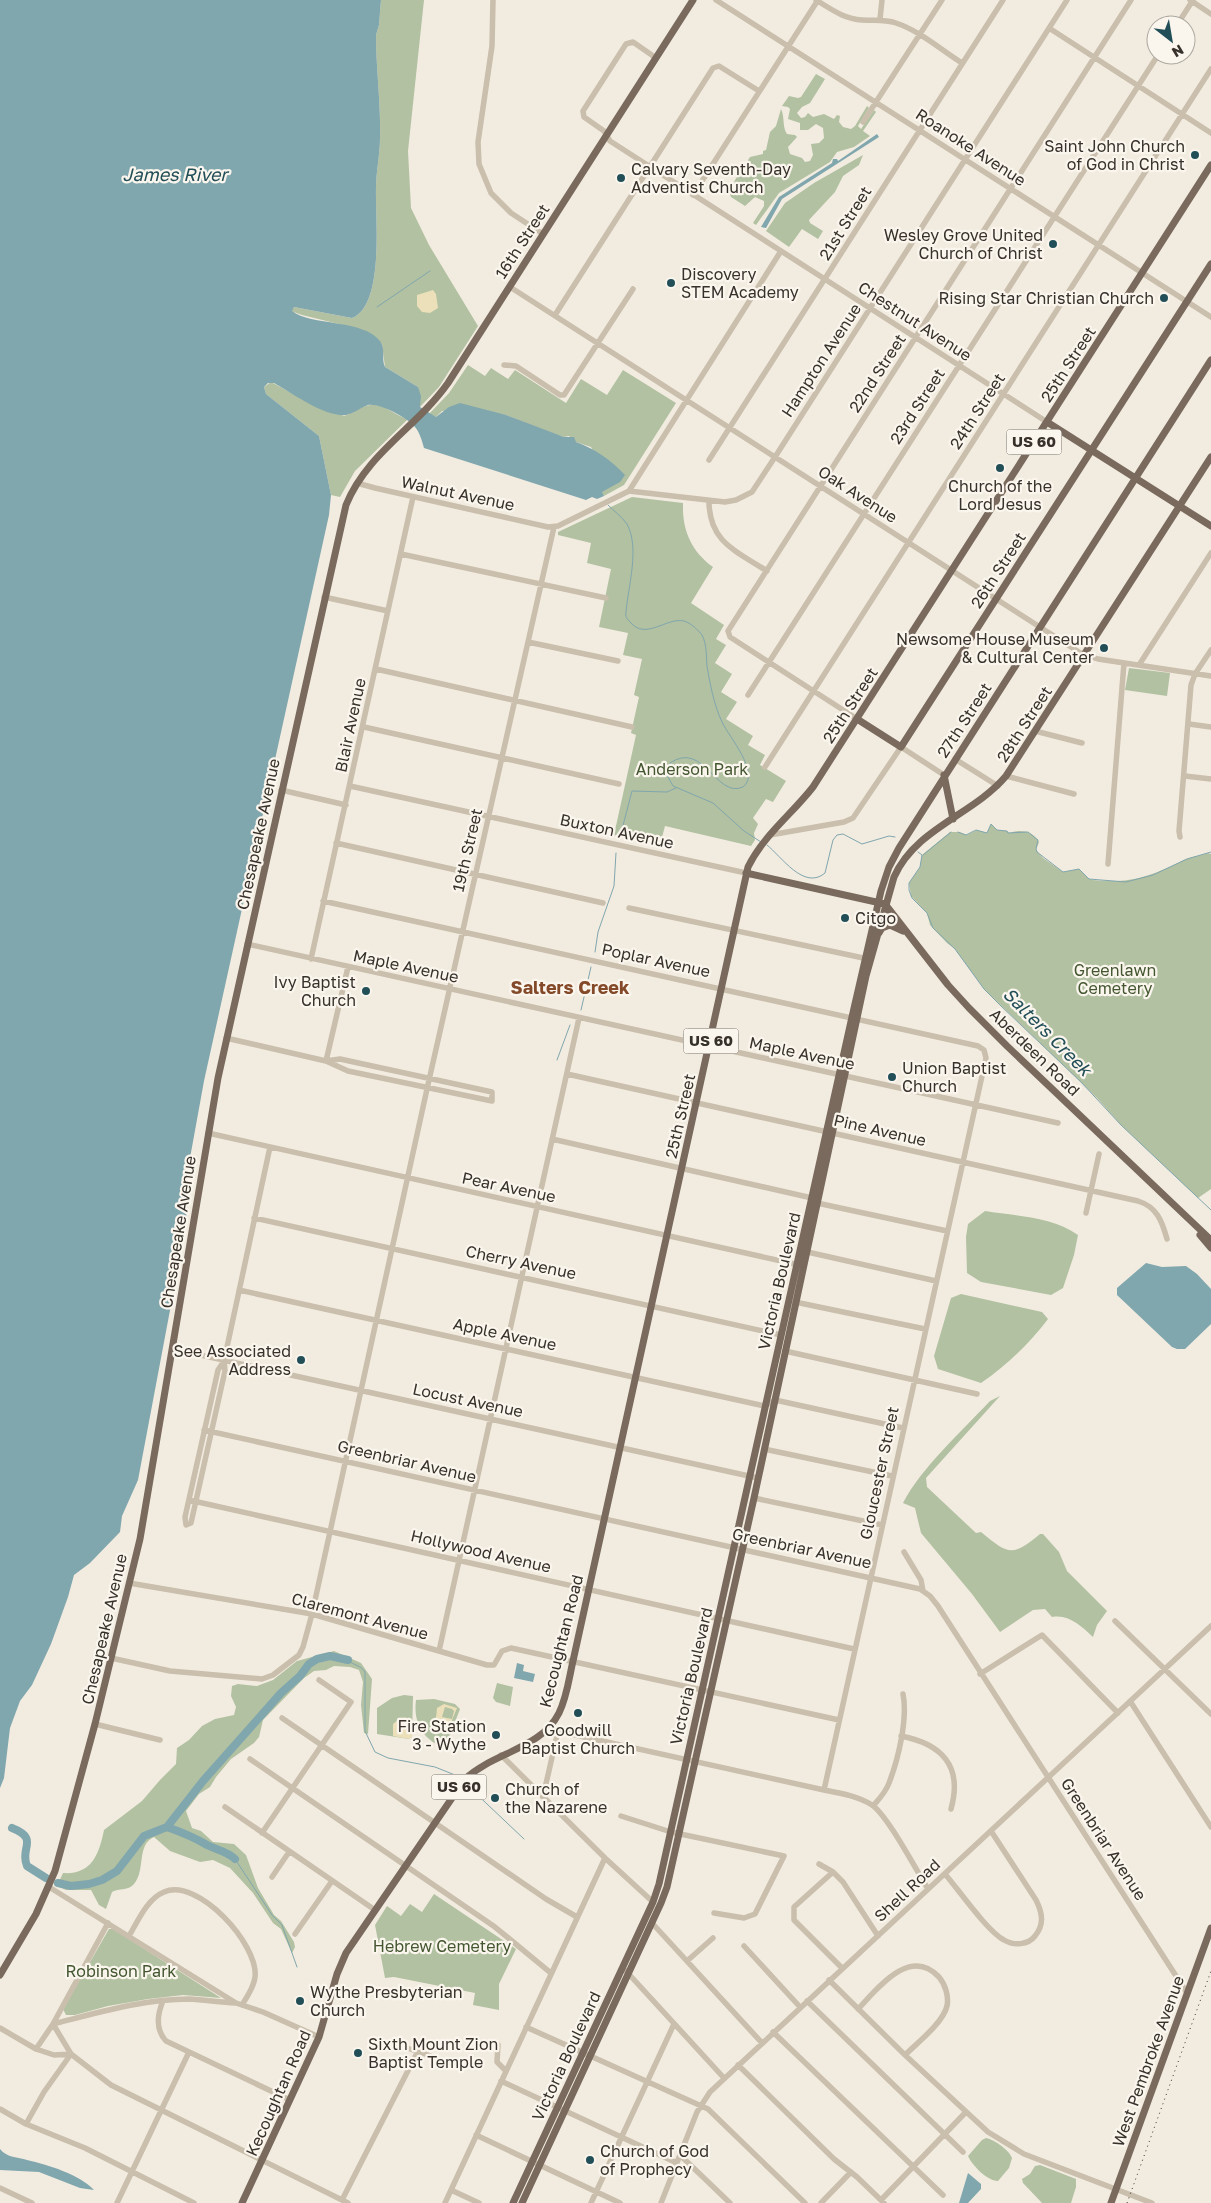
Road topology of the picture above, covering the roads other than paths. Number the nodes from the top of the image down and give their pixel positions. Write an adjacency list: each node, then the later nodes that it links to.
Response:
1 (493, 0): 36 (street)
2 (693, 0): 17 (main road, 16th Street)
3 (716, 0): 16 (street, Roanoke Avenue)
4 (817, 0): 13 (street); 16 (street)
5 (882, 0): 13 (street)
6 (942, 0): 15 (street)
7 (1003, 0): 19 (street, 21st Street)
8 (1067, 0): 14 (street, Hampton Avenue)
9 (1131, 0): 18 (street, 22nd Street)
10 (1192, 0): 11 (street); 12 (street)
11 (1211, 14)
12 (1183, 15)
13 (880, 19): 15 (street)
14 (1049, 28): 18 (street); 30 (street, Hampton Avenue)
15 (919, 36): 19 (street); 24 (street)
16 (788, 47): 23 (street); 24 (street, Roanoke Avenue)
17 (656, 58): 29 (main road, 16th Street); 29 (street, Chestnut Avenue)
18 (1095, 58): 22 (street); 33 (street, 22nd Street)
19 (962, 63): 27 (street, 21st Street)
20 (1152, 65): 22 (street, 23rd Street)
21 (1211, 69): 25 (street, 24th Street)
22 (1138, 86): 25 (street); 35 (street, 23rd Street)
23 (759, 91): 32 (street); 34 (street)
24 (876, 103): 26 (street); 27 (street, Roanoke Avenue)
25 (1182, 114): 28 (street); 37 (street, 24th Street)
26 (864, 122)
27 (919, 131): 30 (street, Roanoke Avenue); 41 (street, 21st Street)
28 (1211, 133)
29 (606, 136): 32 (street, Chestnut Avenue); 36 (main road, 16th Street)
30 (964, 160): 33 (street, Roanoke Avenue); 45 (street, Hampton Avenue)
31 (1211, 165): 40 (main road, 25th Street / US 60)
32 (650, 168): 34 (street, Chestnut Avenue); 46 (street)
33 (1011, 189): 35 (street, Roanoke Avenue); 48 (street, 22nd Street)
34 (693, 195): 38 (street, Chestnut Avenue)
35 (1055, 218): 37 (street, Roanoke Avenue); 52 (street, 23rd Street)
36 (543, 234): 42 (main road, 16th Street)
37 (1099, 245): 40 (street, Roanoke Avenue); 53 (street, 24th Street)
38 (781, 251): 41 (street, Chestnut Avenue); 54 (street)
39 (1211, 264): 44 (main road, 26th Street / US 60)
40 (1142, 273): 44 (street, Roanoke Avenue); 55 (main road, 25th Street / US 60)
41 (825, 280): 45 (street, Chestnut Avenue); 56 (street, 21st Street)
42 (510, 287): 46 (street, Oak Avenue); 62 (main road, 16th Street)
43 (633, 289): 49 (street)
44 (1186, 302): 47 (street, Roanoke Avenue); 57 (main road, 26th Street / US 60)
45 (870, 309): 48 (street, Chestnut Avenue); 58 (street, Hampton Avenue)
46 (555, 315): 49 (street, Oak Avenue)
47 (1211, 317)
48 (916, 338): 52 (street, Chestnut Avenue); 63 (street, 22nd Street)
49 (598, 344): 51 (street); 54 (street, Oak Avenue)
50 (1211, 360): 61 (main road, 27th Street)
51 (504, 365)
52 (960, 366): 53 (street, Chestnut Avenue); 68 (street, 23rd Street)
53 (1004, 394): 55 (street, Chestnut Avenue); 71 (street, 24th Street)
54 (686, 400): 56 (street, Oak Avenue); 64 (street)
55 (1047, 422): 57 (main road, Chestnut Avenue); 75 (main road, 25th Street / US 60)
56 (730, 428): 58 (street, Oak Avenue); 60 (street, 21st Street)
57 (1092, 450): 61 (main road, Chestnut Avenue); 79 (main road, 26th Street / US 60)
58 (775, 457): 63 (street, Oak Avenue); 66 (street, Hampton Avenue)
59 (1211, 457): 67 (main road, 28th Street)
60 (709, 460)
61 (1135, 478): 67 (main road, Chestnut Avenue); 81 (main road, 27th Street)
62 (357, 483): 65 (street, Walnut Avenue); 77 (main road, Chesapeake Avenue)
63 (820, 486): 68 (street, Oak Avenue); 74 (street, 22nd Street)
64 (629, 491): 66 (street, Hampton Avenue); 70 (street)
65 (414, 497): 70 (street, Walnut Avenue); 73 (street, Blair Avenue)
66 (710, 501): 74 (street)
67 (1179, 506): 69 (main road, Chestnut Avenue); 84 (main road, 28th Street)
68 (864, 514): 71 (street, Oak Avenue); 86 (street, 23rd Street)
69 (1211, 526)
70 (554, 527): 76 (street, 19th Street)
71 (908, 542): 75 (street, Oak Avenue); 92 (street, 24th Street)
72 (1211, 553): 88 (street)
73 (400, 554): 76 (street); 80 (street, Blair Avenue)
74 (767, 570): 86 (street, 22nd Street)
75 (952, 570): 79 (street, Oak Avenue); 95 (main road, 25th Street / US 60)
76 (540, 584): 78 (street); 82 (street, 19th Street)
77 (324, 597): 80 (street); 113 (main road, Chesapeake Avenue)
78 (606, 598)
79 (996, 599): 81 (street, Oak Avenue); 102 (main road, 26th Street / US 60)
80 (388, 611): 89 (street, Blair Avenue)
81 (1040, 627): 84 (street, Oak Avenue); 104 (main road, 27th Street)
82 (528, 642): 85 (street); 94 (street, 19th Street)
83 (1211, 650): 90 (street)
84 (1084, 655): 87 (street, Oak Avenue); 100 (main road, 28th Street)
85 (618, 661)
86 (769, 663): 92 (street); 93 (street, 23rd Street)
87 (1124, 663): 88 (street, Oak Avenue); 121 (street)
88 (1139, 665): 90 (street, Oak Avenue)
89 (376, 669): 94 (street); 97 (street, Blair Avenue)
90 (1195, 674): 91 (street, Oak Avenue); 96 (street)
91 (1211, 676)
92 (813, 691): 95 (street); 105 (street, 24th Street)
93 (748, 695)
94 (514, 700): 98 (street); 103 (street, 19th Street)
95 (857, 719): 102 (main road); 118 (main road, 25th Street / US 60)
96 (1188, 724): 99 (street); 108 (street)
97 (364, 727): 103 (street); 111 (street, Blair Avenue)
98 (632, 727)
99 (1211, 727)
100 (1035, 731): 101 (street); 107 (main road, 28th Street)
101 (1082, 743)
102 (901, 747): 106 (street); 118 (street, 26th Street)
103 (501, 758): 110 (street); 116 (street, 19th Street)
104 (955, 759): 106 (main road, 27th Street); 112 (street)
105 (765, 767)
106 (944, 775): 117 (main road); 126 (main road, 27th Street)
107 (1006, 776): 112 (main road, 28th Street); 114 (street)
108 (1185, 776): 109 (street); 119 (street)
109 (1211, 780)
110 (619, 784)
111 (350, 786): 115 (street, Blair Avenue); 116 (street, Buxton Avenue)
112 (998, 786): 117 (main road, 28th Street)
113 (281, 790): 115 (street); 132 (main road, Chesapeake Avenue)
114 (1074, 794)
115 (346, 805): 120 (street, Blair Avenue)
116 (489, 817): 122 (street, Buxton Avenue); 123 (street, 19th Street)
117 (953, 819): 126 (main road, 28th Street)
118 (768, 836): 122 (main road, 25th Street / US 60)
119 (1180, 837)
120 (336, 844): 123 (street); 124 (street, Blair Avenue)
121 (1108, 864)
122 (746, 873): 126 (main road, Buxton Avenue); 128 (main road, 25th Street / US 60)
123 (476, 874): 125 (street); 129 (street, 19th Street)
124 (324, 901): 129 (street, Poplar Avenue); 133 (street, Blair Avenue)
125 (603, 903)
126 (882, 903): 130 (main road, Aberdeen Road); 131 (main road, 27th Street); 134 (main road, 27th Street)
127 (629, 908): 128 (street)
128 (734, 931): 134 (street); 137 (main road, 25th Street / US 60)
129 (462, 932): 136 (street, 19th Street); 137 (street, Poplar Avenue)
130 (906, 932): 131 (main road); 165 (main road, Aberdeen Road)
131 (878, 936): 134 (main road, 27th Street)
132 (247, 944): 133 (street, Maple Avenue); 140 (main road, Chesapeake Avenue)
133 (311, 959): 135 (street, Maple Avenue)
134 (868, 959): 139 (main road, 27th Street)
135 (348, 967): 136 (street, Maple Avenue); 143 (street)
136 (450, 989): 138 (street, Maple Avenue); 148 (street, 19th Street)
137 (722, 989): 139 (street, Poplar Avenue); 141 (main road, 25th Street / US 60)
138 (580, 1018): 141 (street, Maple Avenue); 145 (street)
139 (854, 1018): 142 (street, Poplar Avenue); 146 (main road, 27th Street)
140 (226, 1038): 143 (street); 153 (main road, Chesapeake Avenue)
141 (709, 1047): 146 (street, Maple Avenue); 150 (main road, 25th Street / US 60)
142 (981, 1047): 151 (street, Gloucester Street)
143 (326, 1061): 144 (street); 147 (street)
144 (382, 1068): 147 (street); 148 (street)
145 (567, 1074): 150 (street, Pine Avenue); 155 (street)
146 (842, 1076): 151 (street, Maple Avenue); 154 (main road, 27th Street)
147 (381, 1078): 149 (street)
148 (430, 1078): 149 (street, 19th Street); 149 (street)
149 (427, 1089): 160 (street, 19th Street)
150 (696, 1104): 154 (street, Pine Avenue); 159 (main road, 25th Street / US 60)
151 (975, 1106): 152 (street, Maple Avenue); 158 (street, Gloucester Street)
152 (1058, 1123)
153 (208, 1133): 156 (street, Pear Avenue); 185 (main road, Chesapeake Avenue)
154 (829, 1133): 158 (street, Pine Avenue); 162 (main road, Victoria Boulevard)
155 (552, 1139): 159 (street); 163 (street)
156 (270, 1147): 160 (street, Pear Avenue); 166 (street)
157 (1099, 1154): 161 (street)
158 (962, 1163): 161 (street, Pine Avenue); 167 (street, Gloucester Street)
159 (682, 1168): 162 (street); 168 (main road, 25th Street / US 60)
160 (408, 1179): 163 (street, Pear Avenue); 171 (street, 19th Street)
161 (1091, 1191): 164 (street); 169 (street, Pine Avenue)
162 (814, 1200): 167 (street); 173 (main road, Victoria Boulevard)
163 (538, 1207): 168 (street, Pear Avenue); 175 (street)
164 (1086, 1213)
165 (1182, 1214): 170 (main road, Aberdeen Road); 172 (main road, Aberdeen Road)
166 (254, 1218): 171 (street, Cherry Avenue); 178 (street)
167 (947, 1232): 176 (street, Gloucester Street)
168 (667, 1236): 174 (street, Pear Avenue); 177 (main road, 25th Street / US 60)
169 (1167, 1239)
170 (1211, 1240)
171 (392, 1248): 175 (street, Cherry Avenue); 181 (street, 19th Street)
172 (1211, 1248)
173 (803, 1252): 174 (main road, Victoria Boulevard); 176 (street)
174 (800, 1265): 179 (main road, Victoria Boulevard); 183 (main road, Victoria Boulevard)
175 (522, 1277): 180 (street, Cherry Avenue); 184 (street)
176 (936, 1280): 182 (street, Gloucester Street)
177 (656, 1284): 180 (main road, Kecoughtan Road / US 60)
178 (238, 1290): 181 (street, Apple Avenue); 187 (street)
179 (795, 1302): 182 (street); 186 (main road, Victoria Boulevard)
180 (651, 1306): 183 (street, Cherry Avenue); 188 (main road, Kecoughtan Road / US 60)
181 (377, 1320): 184 (street, Apple Avenue); 190 (street, 19th Street)
182 (924, 1329): 189 (street, Gloucester Street)
183 (781, 1335): 193 (main road, Victoria Boulevard)
184 (506, 1348): 188 (street, Apple Avenue); 194 (street)
185 (173, 1349): 187 (street, Locust Avenue); 216 (main road, Chesapeake Avenue)
186 (785, 1351): 189 (street); 192 (main road, Victoria Boulevard)
187 (224, 1361): 190 (street, Locust Avenue); 196 (street); 197 (street)
188 (636, 1377): 193 (street, Apple Avenue); 198 (main road, Kecoughtan Road / US 60)
189 (914, 1380): 191 (street); 195 (street, Gloucester Street)
190 (362, 1391): 194 (street, Locust Avenue); 200 (street, 19th Street)
191 (977, 1394)
192 (775, 1400): 193 (street); 195 (street); 199 (main road, Victoria Boulevard)
193 (765, 1406): 201 (main road, Victoria Boulevard)
194 (491, 1419): 198 (street, Locust Avenue); 204 (street)
195 (903, 1428): 202 (street, Gloucester Street)
196 (204, 1430): 197 (street, Greenbriar Avenue); 206 (street)
197 (211, 1432): 200 (street, Greenbriar Avenue); 207 (street)
198 (620, 1447): 201 (street, Locust Avenue); 208 (main road, Kecoughtan Road / US 60)
199 (764, 1449): 202 (street); 203 (main road, Victoria Boulevard)
200 (346, 1460): 204 (street, Greenbriar Avenue); 210 (street, 19th Street)
201 (750, 1476): 203 (street, Locust Avenue); 211 (main road, Victoria Boulevard)
202 (892, 1476): 209 (street, Gloucester Street)
203 (758, 1478): 205 (main road, Victoria Boulevard)
204 (476, 1490): 208 (street, Greenbriar Avenue); 214 (street)
205 (754, 1498): 209 (street); 212 (main road, Victoria Boulevard)
206 (189, 1500): 207 (street, Hollywood Avenue); 207 (street)
207 (196, 1502): 210 (street, Hollywood Avenue)
208 (604, 1518): 211 (street, Greenbriar Avenue); 217 (main road, Kecoughtan Road / US 60)
209 (882, 1525): 215 (street, Gloucester Street)
210 (330, 1532): 214 (street, Hollywood Avenue); 219 (street, 19th Street)
211 (734, 1547): 212 (street, Greenbriar Avenue); 220 (main road, Victoria Boulevard)
212 (742, 1549): 215 (street, Greenbriar Avenue); 220 (main road, Victoria Boulevard)
213 (904, 1552): 218 (street)
214 (460, 1561): 217 (street, Hollywood Avenue); 224 (street)
215 (872, 1578): 218 (street, Greenbriar Avenue); 223 (street, Gloucester Street)
216 (129, 1583): 219 (street, Claremont Avenue); 225 (main road, Chesapeake Avenue)
217 (588, 1590): 220 (street, Hollywood Avenue); 226 (main road, Kecoughtan Road / US 60)
218 (923, 1591): 228 (street, Greenbriar Avenue)
219 (312, 1614): 224 (street, Claremont Avenue); 225 (street, 19th Street)
220 (722, 1619): 223 (street, Hollywood Avenue); 230 (main road, Victoria Boulevard); 231 (main road, Victoria Boulevard)
221 (1115, 1621): 227 (street)
222 (1211, 1626): 227 (street, Shell Road)
223 (854, 1649): 237 (street, Gloucester Street)
224 (439, 1651): 226 (street, Claremont Avenue)
225 (111, 1658): 238 (main road, Chesapeake Avenue)
226 (573, 1661): 230 (street); 239 (main road, Kecoughtan Road / US 60)
227 (1165, 1669): 233 (street, Shell Road); 235 (street)
228 (980, 1674): 234 (street); 247 (street, Greenbriar Avenue)
229 (319, 1680): 243 (street)
230 (702, 1689): 231 (street); 246 (main road, Victoria Boulevard)
231 (710, 1691): 237 (street); 246 (main road, Victoria Boulevard)
232 (903, 1694): 241 (street)
233 (1130, 1701): 234 (street, Shell Road); 256 (street)
234 (1118, 1713): 247 (street, Shell Road)
235 (1211, 1714)
236 (282, 1718): 243 (street)
237 (839, 1720): 249 (street, Gloucester Street)
238 (95, 1724): 242 (street); 268 (main road, Chesapeake Avenue)
239 (548, 1728): 240 (street); 244 (main road, Kecoughtan Road / US 60)
240 (558, 1731): 246 (street); 250 (street)
241 (901, 1736): 251 (street); 253 (street)
242 (160, 1740)
243 (323, 1745): 248 (street); 255 (street)
244 (501, 1755): 250 (street); 255 (main road, Kecoughtan Road / US 60)
245 (250, 1759): 248 (street)
246 (691, 1761): 249 (street); 258 (main road, Victoria Boulevard)
247 (1048, 1778): 257 (street, Shell Road); 290 (street, Greenbriar Avenue)
248 (293, 1788): 259 (street); 263 (street)
249 (824, 1790): 251 (street)
250 (543, 1797): 261 (street)
251 (873, 1806): 269 (street)
252 (225, 1807): 259 (street)
253 (951, 1809)
254 (621, 1816): 258 (street)
255 (435, 1821): 263 (main road, Kecoughtan Road / US 60); 273 (street)
256 (1211, 1827)
257 (992, 1831): 265 (street, Shell Road); 265 (street)
258 (675, 1832): 270 (main road, Victoria Boulevard); 272 (street); 275 (main road, Victoria Boulevard)
259 (262, 1833): 260 (street)
260 (289, 1852): 266 (street); 267 (street)
261 (605, 1858): 270 (street); 273 (street)
262 (819, 1864): 264 (street)
263 (404, 1866): 271 (main road, Kecoughtan Road / US 60); 286 (street)
264 (833, 1872): 279 (street); 285 (street)
265 (945, 1874): 269 (street, Shell Road)
266 (272, 1877)
267 (332, 1881): 271 (street); 277 (street)
268 (49, 1887): 274 (street); 288 (main road, Chesapeake Avenue)
269 (928, 1889): 279 (street, Shell Road)
270 (653, 1902): 284 (main road, Victoria Boulevard)
271 (375, 1910): 301 (main road, Kecoughtan Road / US 60)
272 (714, 1913)
273 (577, 1917): 286 (street)
274 (108, 1923): 278 (street); 296 (street)
275 (652, 1923): 283 (street); 287 (main road, Victoria Boulevard)
276 (1211, 1928): 281 (main road, West Pembroke Avenue)
277 (295, 1934)
278 (129, 1936): 293 (street); 293 (street)
279 (878, 1936): 285 (street, Shell Road)
280 (713, 1938): 283 (street)
281 (1209, 1944): 290 (main road, West Pembroke Avenue)
282 (744, 1946): 294 (street)
283 (687, 1961): 302 (street)
284 (622, 1968): 287 (street); 309 (main road, Victoria Boulevard)
285 (842, 1968): 289 (street, Shell Road)
286 (552, 1973): 298 (street)
287 (628, 1974): 297 (street); 309 (main road, Victoria Boulevard)
288 (0, 1975)
289 (829, 1980): 292 (street, Shell Road); 295 (street)
290 (1187, 1993): 339 (main road, West Pembroke Avenue)
291 (163, 2001): 293 (street); 296 (street); 306 (street)
292 (807, 2001): 294 (street, Shell Road); 325 (street)
293 (239, 2004): 301 (street)
294 (800, 2007): 300 (street, Shell Road)
295 (858, 2008): 310 (street); 310 (street)
296 (53, 2024): 305 (street); 308 (street)
297 (674, 2024): 314 (street); 316 (street)
298 (526, 2027): 309 (street); 313 (street)
299 (0, 2028): 305 (street)
300 (773, 2032): 302 (street, Shell Road); 334 (street)
301 (319, 2037): 317 (main road, Kecoughtan Road / US 60)
302 (762, 2043): 312 (street, Shell Road)
303 (498, 2045): 313 (street)
304 (407, 2048): 307 (street)
305 (36, 2049): 308 (street)
306 (189, 2052): 317 (street); 321 (street)
307 (417, 2053): 311 (street); 343 (street)
308 (71, 2054): 321 (street); 324 (street)
309 (587, 2054): 316 (street); 319 (main road, Victoria Boulevard); 322 (main road, Victoria Boulevard)
310 (904, 2055): 323 (street)
311 (432, 2056)
312 (738, 2065): 314 (street, Shell Road); 336 (street)
313 (506, 2071): 315 (street)
314 (724, 2078): 318 (street, Shell Road)
315 (501, 2081): 319 (street); 326 (street)
316 (647, 2082): 318 (street); 327 (street)
317 (290, 2100): 330 (main road, Kecoughtan Road / US 60)
318 (700, 2106): 329 (street, Shell Road); 358 (street)
319 (558, 2107): 322 (street); 331 (main road, Victoria Boulevard)
320 (0, 2109): 324 (street)
321 (161, 2111): 330 (street); 335 (street)
322 (565, 2111): 327 (street); 333 (main road, Victoria Boulevard)
323 (965, 2113): 325 (street); 339 (street)
324 (26, 2124): 335 (street)
325 (945, 2134): 328 (street); 334 (street)
326 (476, 2135): 331 (street); 338 (street)
327 (621, 2136): 332 (street); 340 (street)
328 (963, 2152)
329 (680, 2155): 332 (street, Shell Road); 357 (street)
330 (263, 2161): 343 (street); 348 (main road, Kecoughtan Road / US 60)
331 (532, 2162): 333 (street); 352 (main road, Victoria Boulevard)
332 (677, 2163): 356 (street, Shell Road)
333 (540, 2165): 340 (street); 353 (main road, Victoria Boulevard)
334 (912, 2167): 341 (street); 344 (street)
335 (131, 2172): 346 (street); 347 (street)
336 (851, 2172): 344 (street); 359 (street)
337 (0, 2188): 342 (street)
338 (451, 2190): 350 (street); 351 (street)
339 (1116, 2190): 360 (main road, West Pembroke Avenue); 361 (street)
340 (596, 2192): 354 (street); 355 (street)
341 (943, 2195)
342 (17, 2200): 345 (street)
343 (342, 2200): 349 (street)
344 (882, 2201)
345 (32, 2203)
346 (117, 2203)
347 (194, 2203)
348 (242, 2203)
349 (348, 2203)
350 (445, 2203)
351 (479, 2203)
352 (513, 2203)
353 (522, 2203)
354 (591, 2203)
355 (620, 2203)
356 (661, 2203)
357 (730, 2203)
358 (804, 2203)
359 (821, 2203)
360 (1112, 2203)
361 (1152, 2203)

